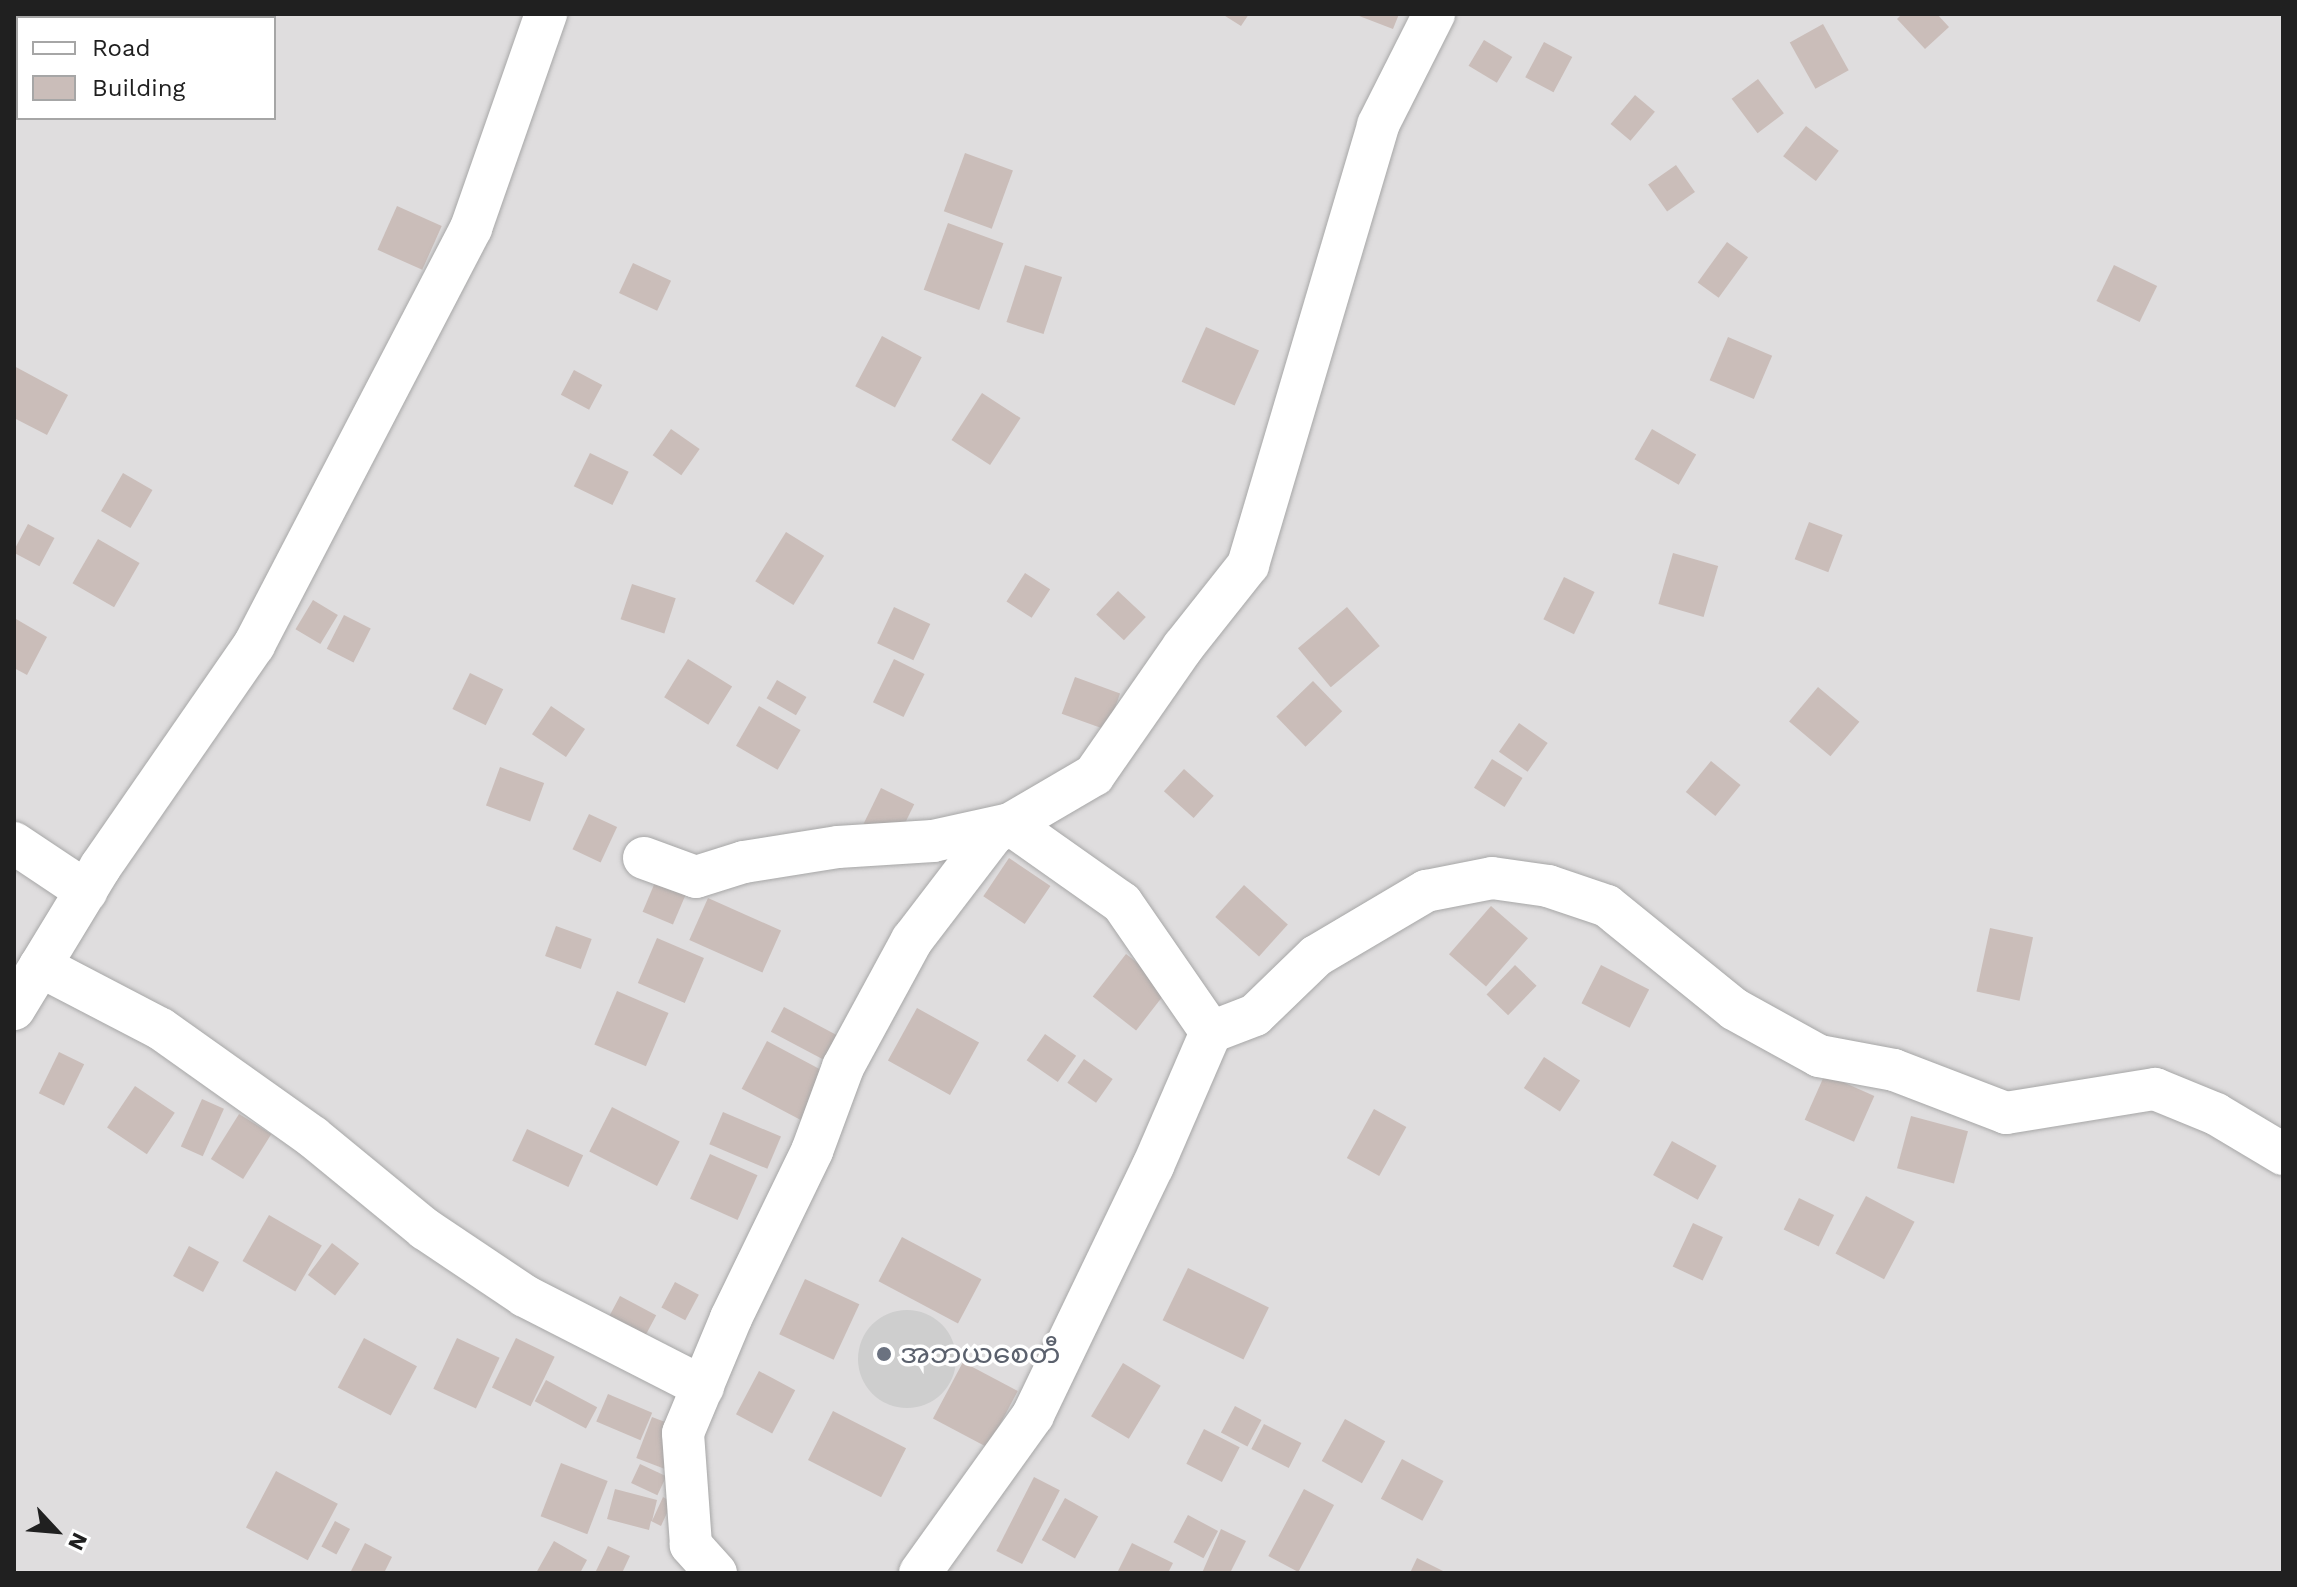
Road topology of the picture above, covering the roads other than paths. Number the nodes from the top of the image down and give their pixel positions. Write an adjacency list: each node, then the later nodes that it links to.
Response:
1 (546, 14): 6 (street)
2 (1434, 14): 3 (street)
3 (1010, 824): 5 (street); 9 (street); 11 (street)
4 (14, 843): 6 (street)
5 (644, 858)
6 (86, 891): 7 (street)
7 (40, 966): 8 (street); 11 (street)
8 (14, 1009)
9 (1211, 1032): 10 (street); 13 (street)
10 (2283, 1154)
11 (703, 1387): 12 (street)
12 (716, 1573)
13 (920, 1573)

